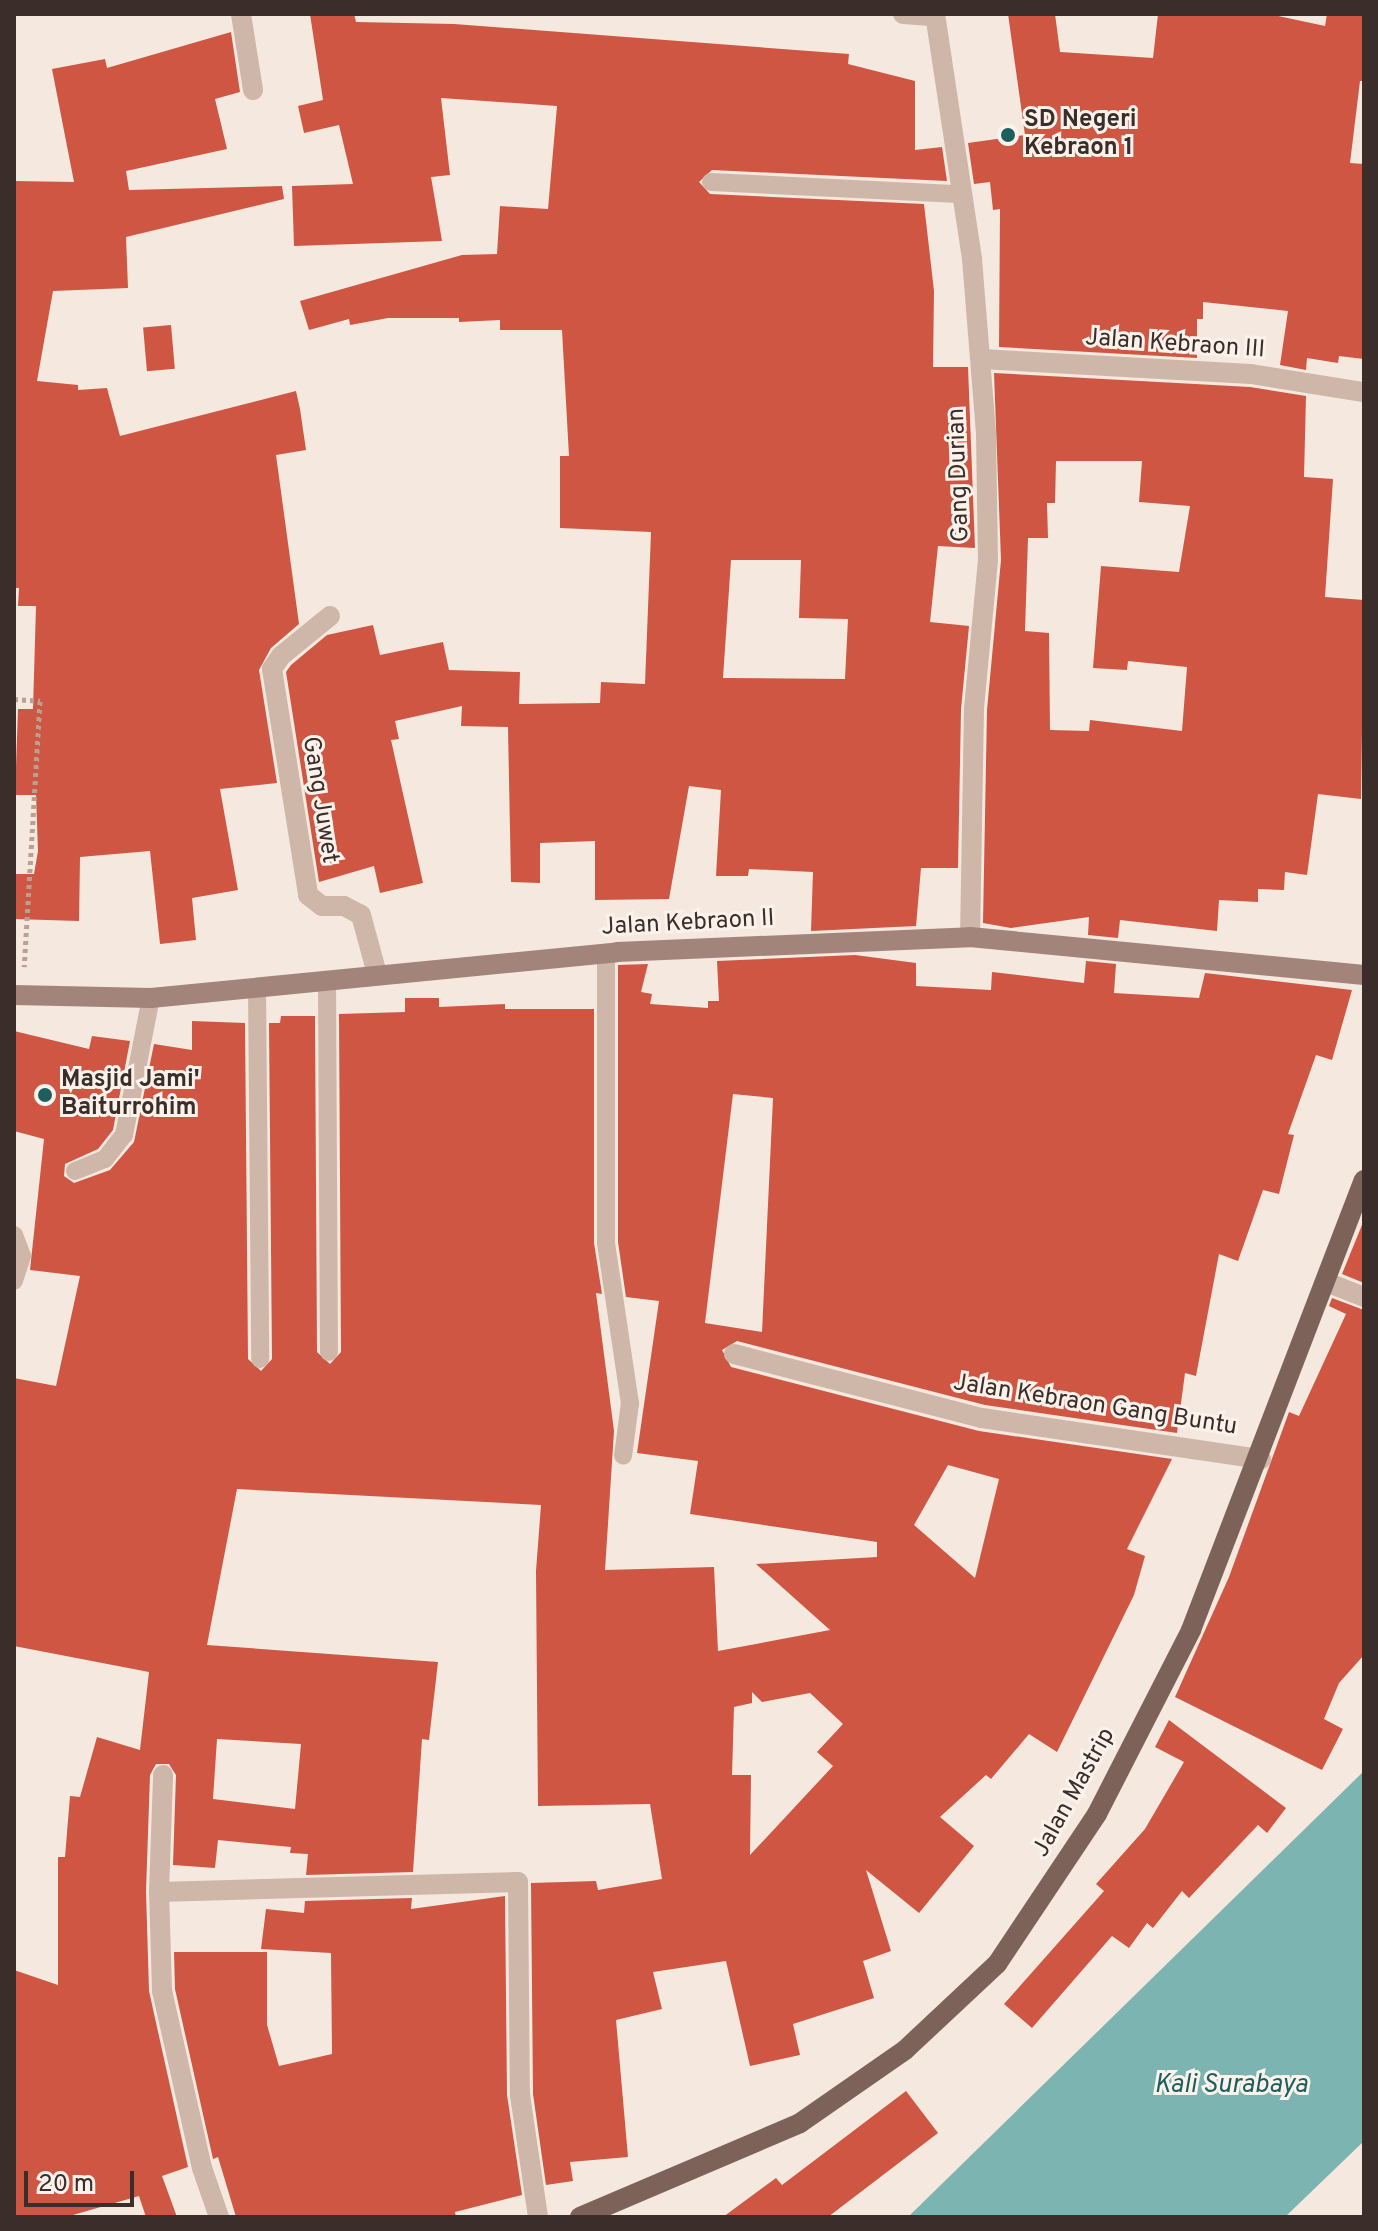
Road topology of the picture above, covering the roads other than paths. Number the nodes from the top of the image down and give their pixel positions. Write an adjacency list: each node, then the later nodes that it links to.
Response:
1 (241, 14): 4 (street)
2 (903, 14): 3 (street)
3 (935, 15): 6 (street, Gang Durian)
4 (253, 90)
5 (711, 182): 6 (lane)
6 (959, 194): 7 (street, Gang Durian)
7 (981, 359): 8 (street, Jalan Kebraon III); 10 (street, Gang Durian)
8 (1364, 392)
9 (330, 616): 12 (street, Gang Juwet)
10 (970, 937): 11 (street, Jalan Kebraon II); 13 (street, Jalan Kebraon II)
11 (606, 953): 12 (street, Jalan Kebraon II); 27 (lane)
12 (377, 974): 14 (street, Jalan Kebraon II)
13 (1364, 975)
14 (327, 980): 15 (street, Jalan Kebraon II); 24 (lane)
15 (257, 988): 17 (street, Jalan Kebraon II); 26 (lane)
16 (18, 996): 17 (street, Jalan Kebraon II)
17 (151, 998): 18 (lane)
18 (75, 1171)
19 (1364, 1180): 22 (main road, Jalan Mastrip)
20 (14, 1235): 21 (lane)
21 (14, 1281)
22 (1326, 1282): 23 (street); 28 (main road, Jalan Mastrip)
23 (1364, 1297)
24 (329, 1352)
25 (734, 1354): 28 (street, Jalan Kebraon Gang Buntu)
26 (260, 1359)
27 (623, 1456)
28 (1261, 1459): 33 (main road, Jalan Mastrip)
29 (163, 1775): 30 (street)
30 (159, 1892): 31 (street); 32 (street)
31 (219, 2217)
32 (538, 2217)
33 (580, 2217)

